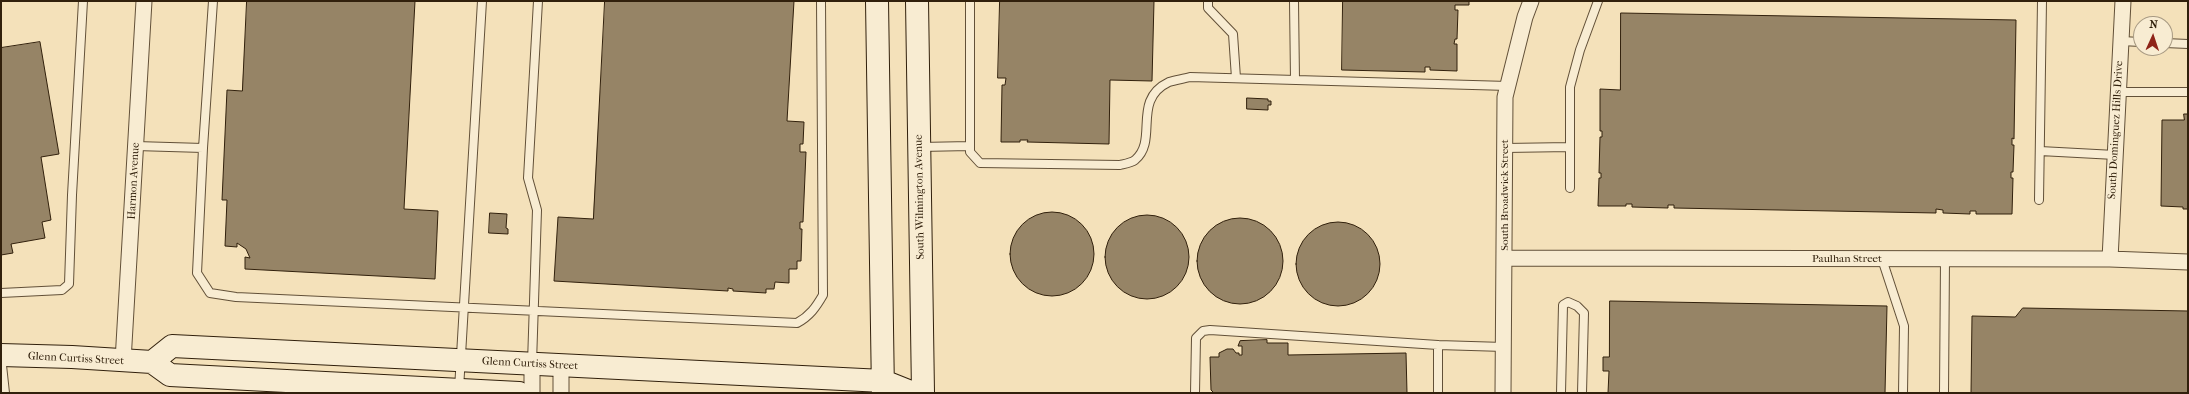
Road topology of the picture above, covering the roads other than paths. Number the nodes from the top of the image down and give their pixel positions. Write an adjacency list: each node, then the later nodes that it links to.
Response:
1 (83, 1): 40 (lane)
2 (144, 1): 25 (street, Harmon Avenue)
3 (213, 1): 28 (lane)
4 (482, 1): 41 (lane)
5 (538, 1): 42 (lane)
6 (821, 1): 42 (lane)
7 (877, 1): 51 (street)
8 (917, 1): 27 (street, South Wilmington Avenue)
9 (970, 1): 26 (lane)
10 (1208, 1): 20 (lane)
11 (1294, 1): 21 (lane)
12 (1531, 1): 22 (street, South Broadwick Street)
13 (1598, 1): 30 (lane)
14 (2042, 1): 31 (lane)
15 (2123, 1): 16 (street, South Dominguez Hills Drive)
16 (2121, 41): 17 (lane); 23 (street, South Dominguez Hills Drive)
17 (2133, 42)
18 (2173, 43): 19 (lane)
19 (2188, 44)
20 (1236, 78): 21 (lane); 26 (lane)
21 (1295, 80): 22 (lane)
22 (1508, 86): 29 (street, South Broadwick Street)
23 (2118, 92): 24 (lane); 32 (street, South Dominguez Hills Drive)
24 (2188, 92)
25 (136, 146): 28 (lane); 47 (street, Harmon Avenue)
26 (970, 146): 27 (lane)
27 (919, 147): 58 (street, South Wilmington Avenue)
28 (203, 148): 41 (lane)
29 (1505, 148): 30 (lane); 35 (street, South Broadwick Street)
30 (1570, 148): 33 (lane)
31 (2040, 151): 32 (lane); 34 (lane)
32 (2115, 155): 38 (street, South Dominguez Hills Drive)
33 (1570, 188)
34 (2039, 200)
35 (1505, 258): 36 (street, Paulhan Street); 44 (street, South Broadwick Street)
36 (1882, 259): 37 (street, Paulhan Street); 64 (lane)
37 (1945, 259): 38 (street, Paulhan Street); 65 (lane)
38 (2110, 259): 39 (street, Paulhan Street)
39 (2188, 262)
40 (1, 293)
41 (464, 308): 42 (lane); 46 (lane)
42 (534, 312): 49 (lane)
43 (1438, 345): 44 (lane); 59 (lane); 60 (lane)
44 (1504, 347): 61 (street, South Broadwick Street)
45 (1, 356): 47 (street, Glenn Curtiss Street); 53 (lane)
46 (461, 360): 48 (street, Glenn Curtiss Street); 49 (street, Glenn Curtiss Street); 52 (lane)
47 (123, 361): 48 (street, Glenn Curtiss Street)
48 (152, 362): 52 (street)
49 (532, 364): 50 (street, Glenn Curtiss Street); 55 (street)
50 (561, 366): 51 (street, Glenn Curtiss Street); 56 (street)
51 (883, 387): 57 (street, Glenn Curtiss Street)
52 (459, 389): 54 (street)
53 (5, 393)
54 (519, 393)
55 (532, 393)
56 (561, 393)
57 (913, 393)
58 (923, 393)
59 (1195, 393)
60 (1438, 393)
61 (1503, 393)
62 (1562, 393): 63 (lane)
63 (1582, 393)
64 (1903, 393)
65 (1944, 393)

